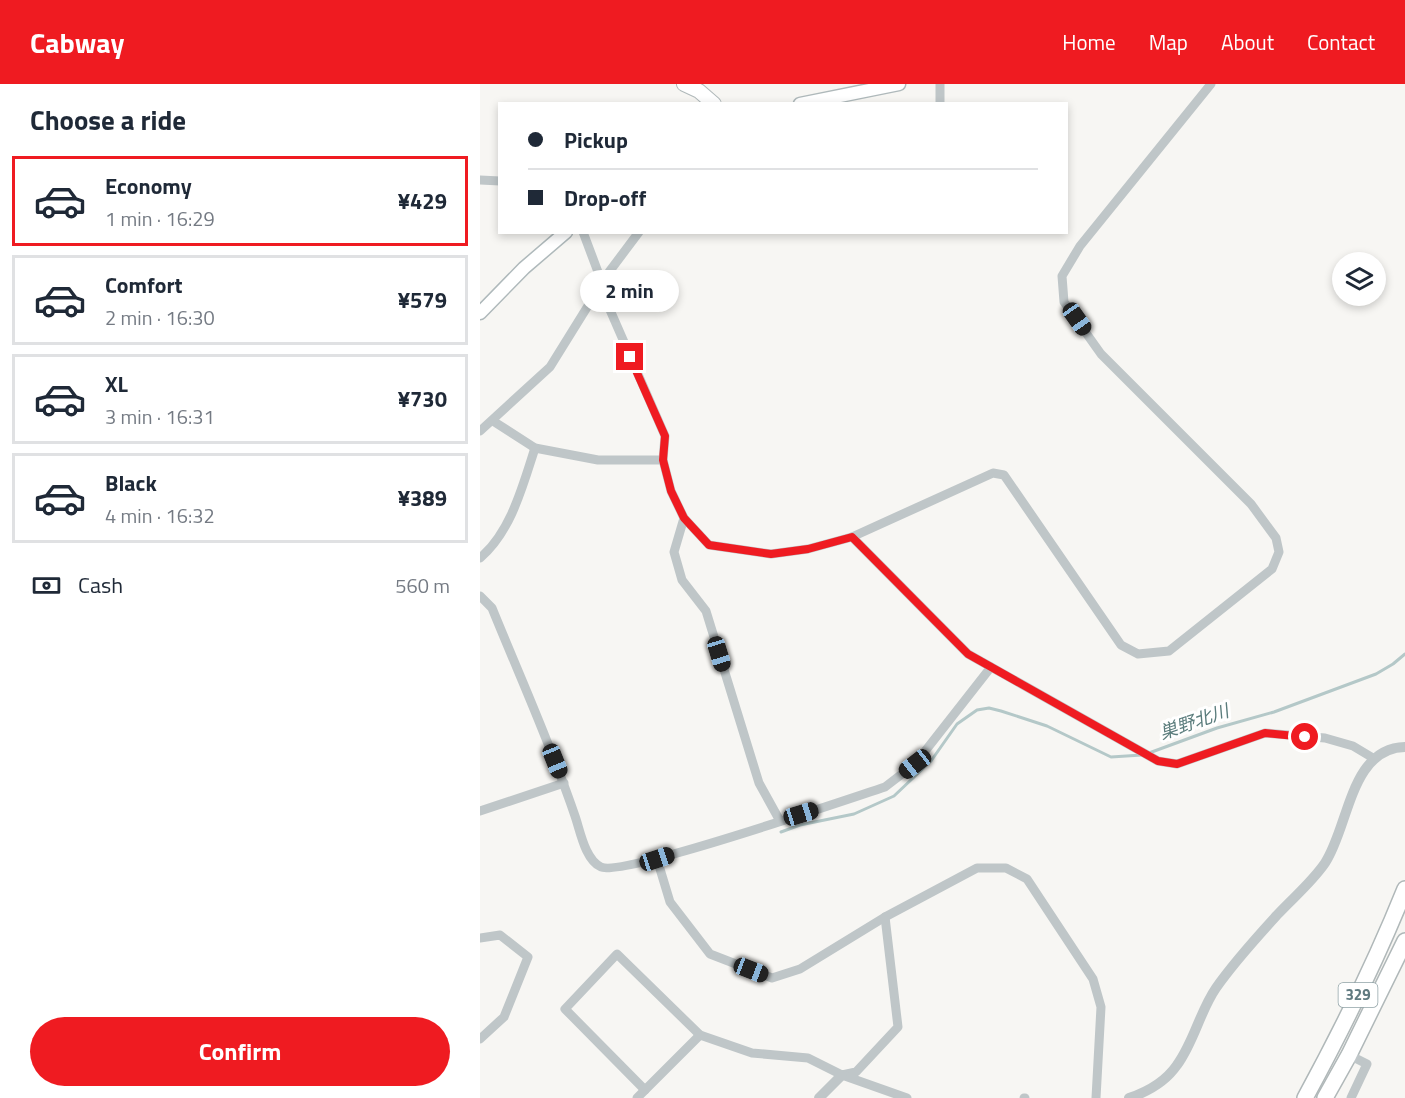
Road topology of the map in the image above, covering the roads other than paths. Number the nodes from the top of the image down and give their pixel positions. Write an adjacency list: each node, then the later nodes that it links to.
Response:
1 (684, 84): 5 (main road)
2 (899, 84): 6 (main road)
3 (940, 84): 7 (street)
4 (1211, 84): 20 (street)
5 (712, 102)
6 (810, 102)
7 (940, 102)
8 (480, 180): 9 (street)
9 (498, 181)
10 (564, 234): 14 (main road)
11 (584, 234): 13 (street)
12 (638, 234): 13 (street)
13 (600, 287): 15 (street); 18 (street)
14 (480, 313)
15 (493, 421): 16 (street); 17 (street)
16 (480, 431)
17 (535, 448): 18 (street); 21 (street)
18 (663, 460): 19 (street)
19 (684, 518): 20 (street); 28 (street)
20 (852, 537): 23 (street)
21 (480, 558)
22 (480, 596): 26 (street)
23 (991, 667): 25 (street); 28 (street)
24 (1405, 747): 25 (street)
25 (1373, 758): 43 (street)
26 (564, 783): 27 (street); 29 (street)
27 (480, 811)
28 (780, 820): 29 (street)
29 (657, 859): 31 (street)
30 (1405, 889): 44 (highway, 329)
31 (885, 917): 37 (street); 42 (street)
32 (480, 938): 35 (street)
33 (1405, 941): 36 (highway, 329)
34 (700, 1035): 37 (street); 38 (street); 38 (street)
35 (480, 1039)
36 (1349, 1055): 45 (highway, 329); 46 (street)
37 (842, 1075): 40 (street); 41 (street)
38 (645, 1090): 39 (street)
39 (637, 1098)
40 (819, 1098)
41 (907, 1098)
42 (1096, 1098)
43 (1129, 1098)
44 (1305, 1098)
45 (1325, 1098)
46 (1351, 1098)

